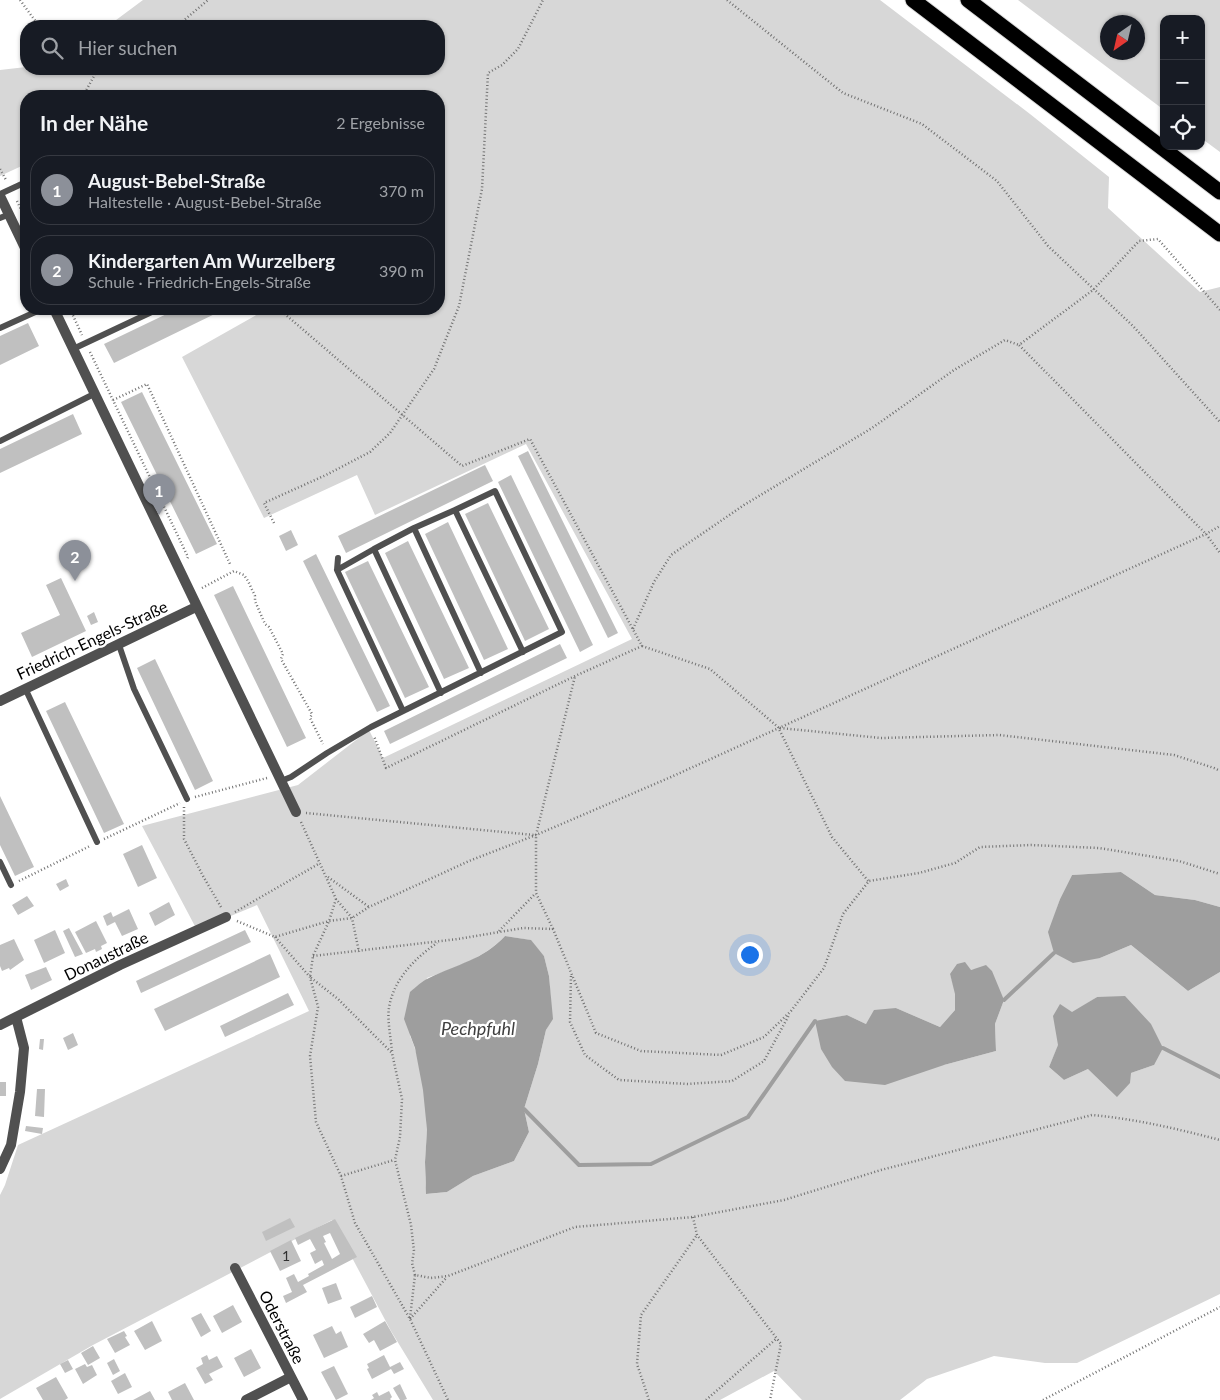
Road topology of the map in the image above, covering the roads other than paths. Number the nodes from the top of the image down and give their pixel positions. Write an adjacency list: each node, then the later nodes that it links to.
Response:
1 (913, 0): 7 (highway)
2 (968, 0): 4 (highway)
3 (20, 185): 5 (lane)
4 (1220, 192)
5 (0, 195): 6 (street)
6 (5, 216): 8 (street)
7 (1220, 234)
8 (20, 240)
9 (29, 315): 12 (lane)
10 (57, 315): 13 (street)
11 (145, 315): 13 (lane)
12 (0, 328)
13 (73, 349): 14 (street)
14 (94, 394): 15 (lane); 21 (street)
15 (0, 441)
16 (455, 510): 17 (lane); 23 (lane); 23 (lane)
17 (414, 528): 18 (lane); 24 (lane)
18 (374, 549): 20 (lane); 26 (lane)
19 (338, 558): 20 (lane)
20 (337, 570): 28 (lane)
21 (196, 607): 22 (street, Friedrich-Engels-Straße); 29 (street)
22 (119, 645): 25 (street, Friedrich-Engels-Straße); 30 (lane)
23 (523, 652): 24 (lane)
24 (481, 673): 26 (lane)
25 (25, 688): 27 (street, Friedrich-Engels-Straße); 32 (lane)
26 (441, 693): 28 (lane)
27 (0, 700)
28 (403, 711): 29 (lane)
29 (279, 778): 31 (street)
30 (187, 799)
31 (296, 812)
32 (97, 842)
33 (0, 862): 34 (lane)
34 (11, 885)
35 (226, 917): 36 (street, Donaustraße)
36 (16, 1017): 37 (street, Donaustraße); 38 (street)
37 (0, 1025)
38 (0, 1169)
39 (235, 1268): 40 (street, Oderstraße)
40 (291, 1377): 41 (street); 42 (street, Oderstraße)
41 (246, 1400)
42 (303, 1400)

